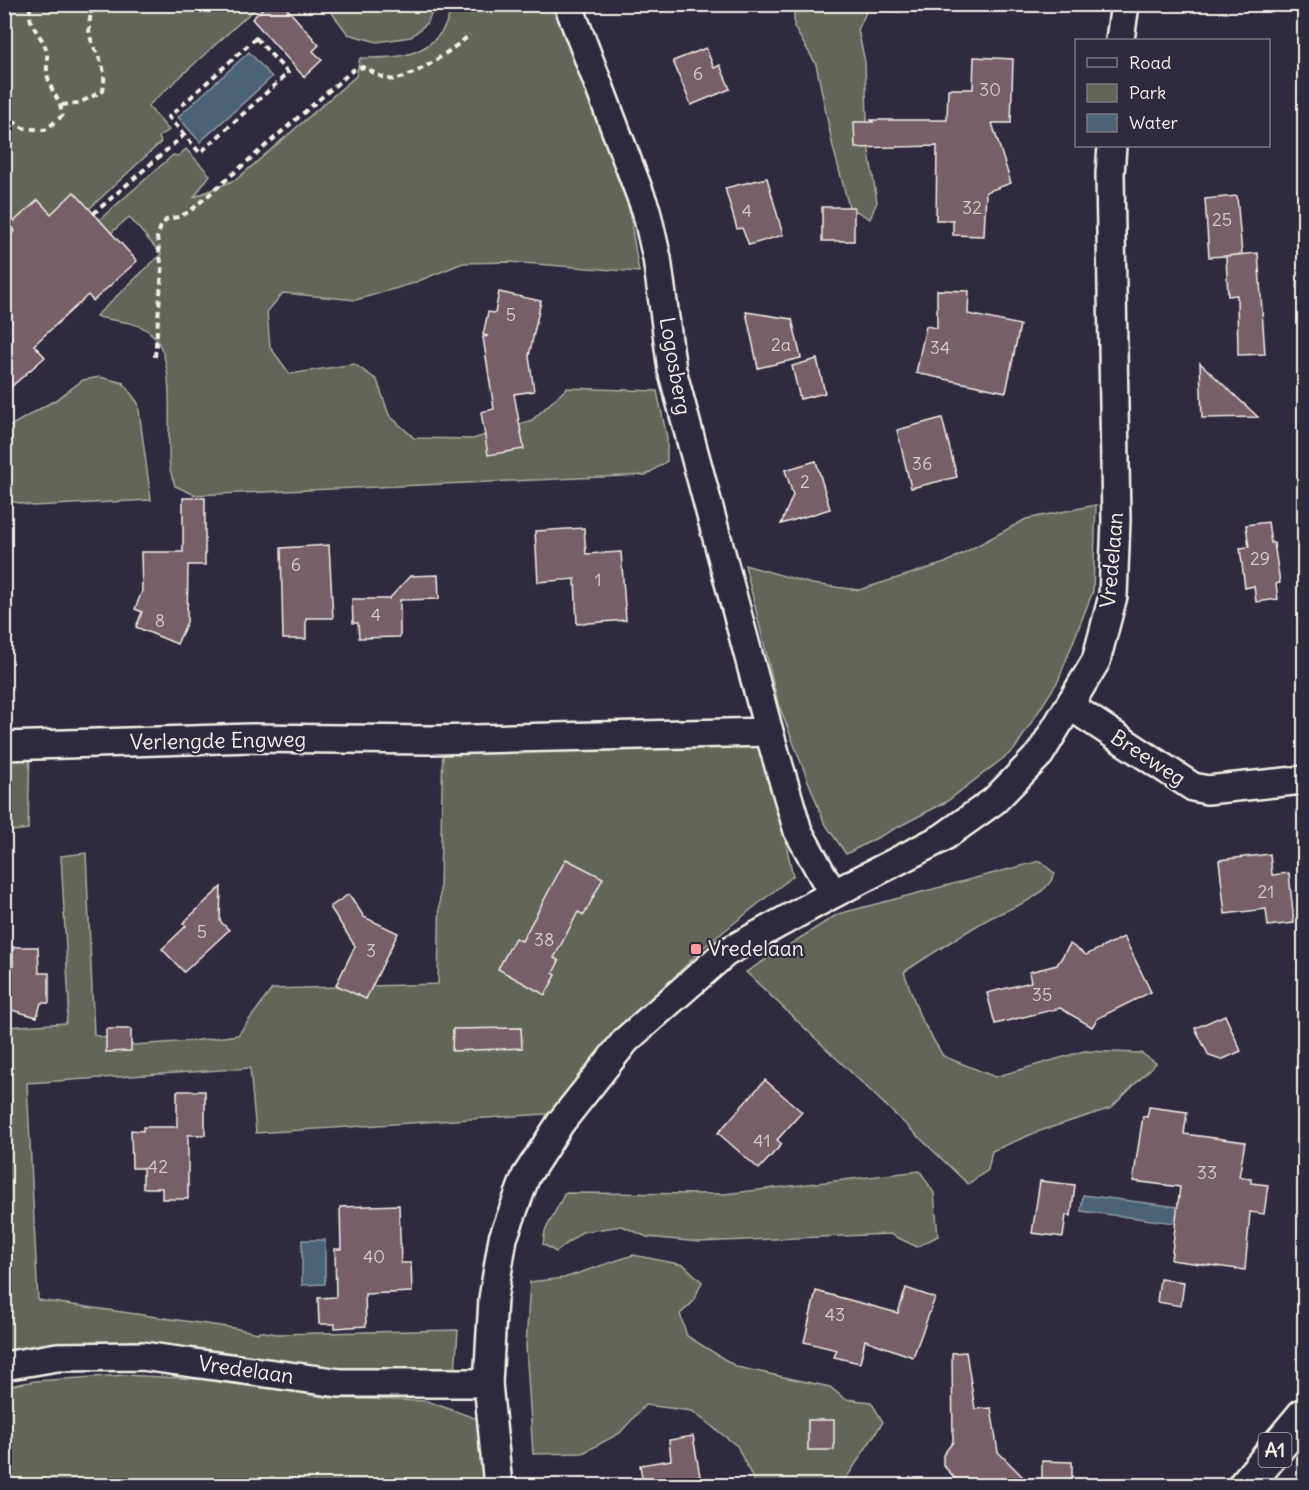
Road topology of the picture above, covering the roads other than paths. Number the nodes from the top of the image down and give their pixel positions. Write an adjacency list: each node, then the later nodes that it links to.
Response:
1 (568, 4): 6 (street, Logosberg)
2 (1125, 4): 3 (street)
3 (1120, 39)
4 (1112, 147): 5 (street, Vredelaan)
5 (1070, 706): 8 (street, Breeweg); 9 (street, Vredelaan)
6 (769, 732): 7 (street, Verlengde Engweg); 9 (street, Logosberg)
7 (4, 746)
8 (1305, 780)
9 (833, 894): 11 (street, Vredelaan)
10 (4, 1366): 11 (street, Vredelaan)
11 (488, 1383): 13 (street, Vredelaan)
12 (1305, 1415): 14 (highway, A1)
13 (498, 1485)
14 (1245, 1485)

